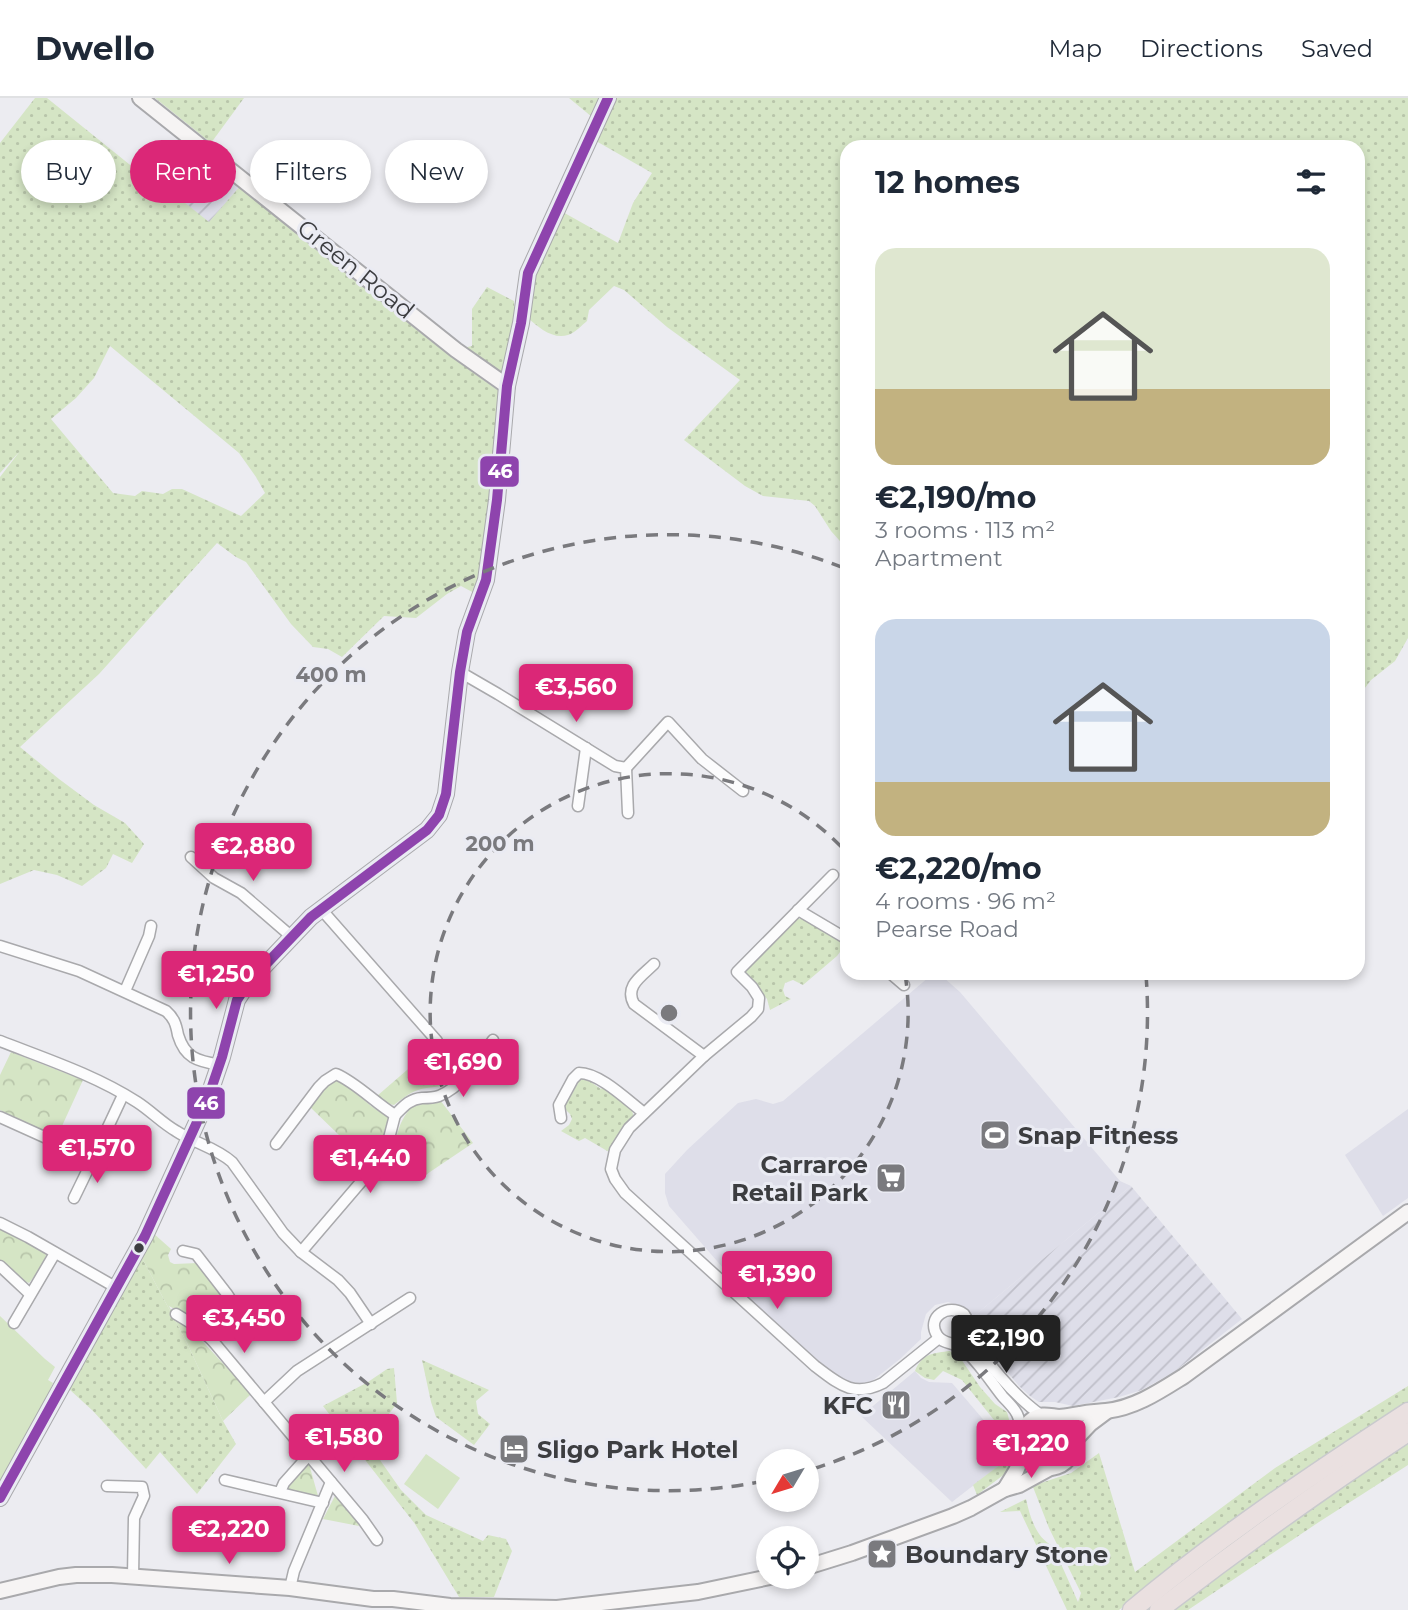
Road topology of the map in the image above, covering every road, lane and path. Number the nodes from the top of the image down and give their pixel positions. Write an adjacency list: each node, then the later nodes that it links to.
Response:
1 (141, 98): 3 (street, Green Road)
2 (608, 98): 3 (street)
3 (507, 386): 4 (street)
4 (460, 672): 5 (street); 12 (street)
5 (586, 748): 6 (street); 8 (street)
6 (626, 768): 7 (street); 9 (street)
7 (743, 791)
8 (578, 806)
9 (628, 813)
10 (191, 857): 16 (street)
11 (833, 875): 13 (street)
12 (321, 909): 16 (street); 24 (street)
13 (799, 910): 15 (street); 25 (street)
14 (151, 926): 21 (street)
15 (840, 935)
16 (292, 937): 26 (street)
17 (0, 946): 21 (street)
18 (654, 964): 25 (street)
19 (898, 980): 20 (street)
20 (904, 985)
21 (125, 991): 26 (street)
22 (493, 1040): 29 (street)
23 (0, 1041): 27 (street)
24 (437, 1041)
25 (704, 1056): 28 (street)
26 (220, 1065): 32 (street)
27 (123, 1095): 32 (street); 34 (street)
28 (644, 1113): 31 (street); 49 (street)
29 (395, 1115): 33 (street); 40 (street)
30 (0, 1117): 34 (street)
31 (561, 1118)
32 (190, 1138): 40 (street); 42 (street)
33 (276, 1144)
34 (93, 1160): 35 (street)
35 (74, 1198)
36 (1408, 1212): 53 (street)
37 (0, 1223): 39 (street)
38 (183, 1251): 50 (street)
39 (55, 1252): 42 (street); 43 (street)
40 (300, 1252): 47 (street)
41 (0, 1266): 43 (street)
42 (117, 1288): 68 (street)
43 (30, 1294): 46 (street)
44 (410, 1298): 47 (street)
45 (176, 1314): 50 (street)
46 (14, 1323)
47 (370, 1324): 52 (street)
48 (968, 1332): 49 (street); 51 (street); 55 (street)
49 (939, 1338): 51 (street)
50 (212, 1340): 52 (street)
51 (953, 1343): 58 (street)
52 (264, 1402): 61 (street)
53 (1107, 1411): 56 (street); 59 (street)
54 (1408, 1412): 77 (highway)
55 (1041, 1415): 56 (street); 58 (street)
56 (1059, 1417): 59 (street)
57 (1408, 1432): 78 (highway)
58 (1022, 1435): 60 (street)
59 (1074, 1441): 62 (street)
60 (1024, 1452): 62 (street); 66 (street)
61 (309, 1455): 64 (street); 67 (street)
62 (1050, 1468): 66 (street)
63 (225, 1480): 67 (street)
64 (331, 1482): 69 (street); 70 (street)
65 (107, 1486): 72 (street)
66 (1005, 1489): 71 (street)
67 (280, 1492): 69 (street)
68 (0, 1498)
69 (323, 1503): 74 (street)
70 (377, 1540)
71 (819, 1563)
72 (133, 1577): 74 (street); 75 (street)
73 (756, 1580): 76 (street)
74 (290, 1588): 76 (street)
75 (0, 1591)
76 (512, 1609)
77 (1132, 1610)
78 (1159, 1610)

